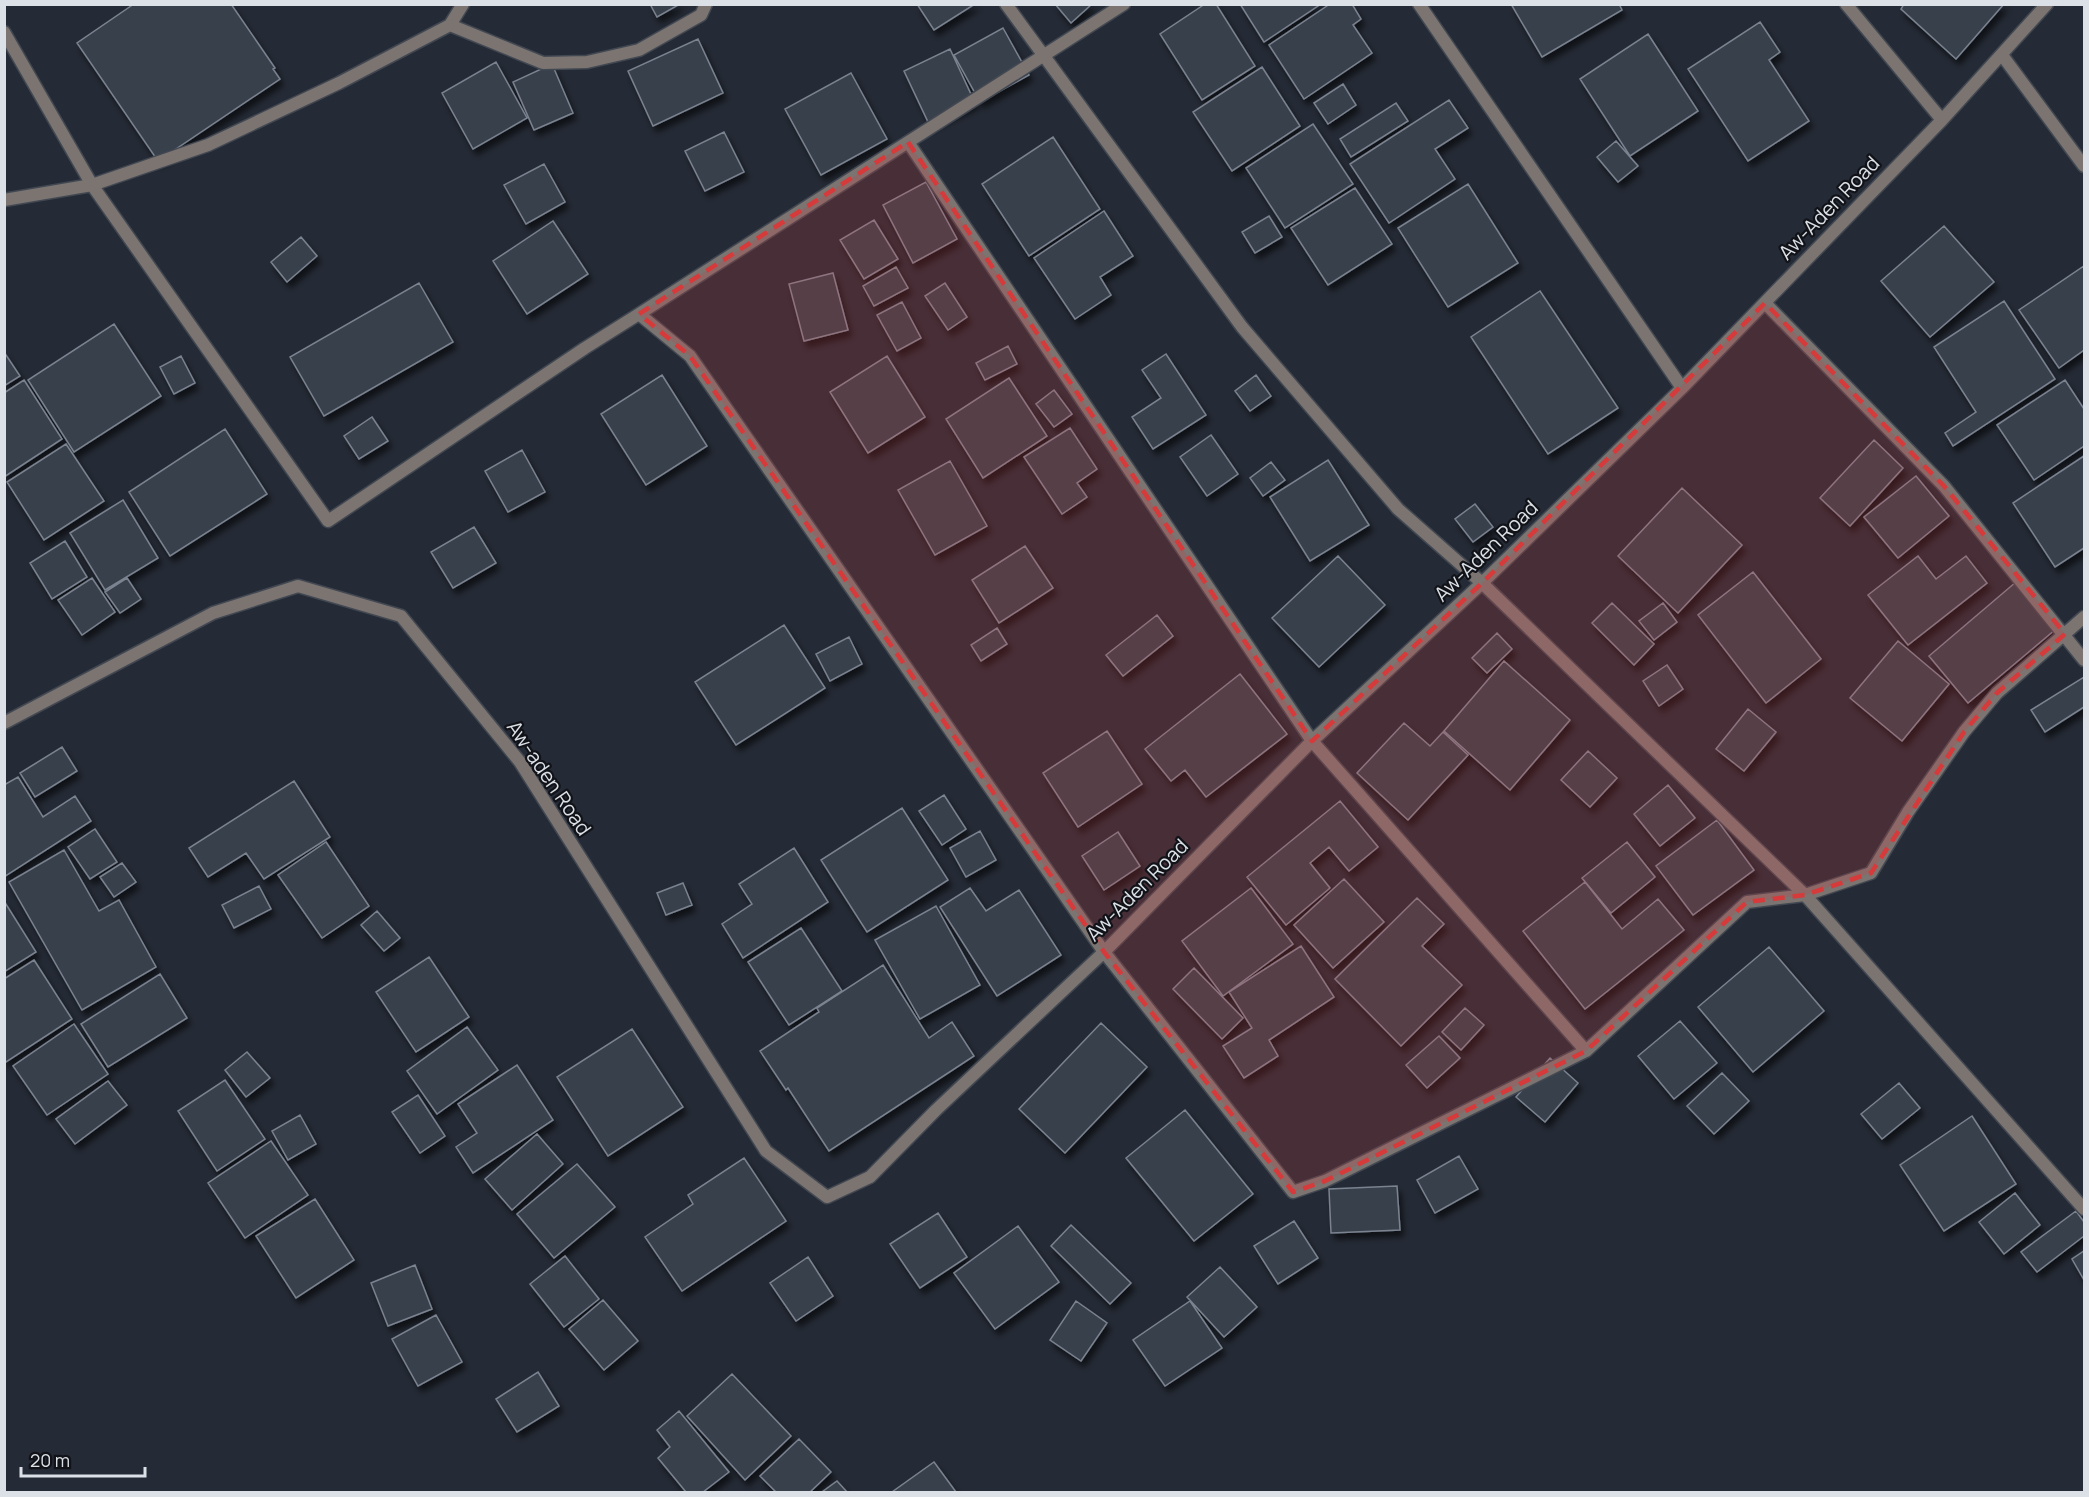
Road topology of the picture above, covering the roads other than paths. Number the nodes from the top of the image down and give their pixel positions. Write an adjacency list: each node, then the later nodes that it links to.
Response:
1 (463, 4): 8 (street)
2 (706, 4): 8 (street)
3 (1006, 4): 11 (street)
4 (1124, 4): 11 (street)
5 (1419, 4): 19 (street)
6 (1846, 4): 12 (street)
7 (2047, 4): 10 (street, Aw-Aden Road)
8 (450, 25): 15 (street)
9 (4, 32): 15 (street)
10 (2002, 55): 12 (street, Aw-Aden Road); 14 (street)
11 (1043, 56): 13 (street); 20 (street)
12 (1942, 120): 17 (street, Aw-Aden Road)
13 (908, 142): 18 (street); 25 (street)
14 (2085, 166)
15 (92, 185): 16 (street); 18 (street)
16 (4, 200)
17 (1765, 303): 19 (street, Aw-Aden Road); 22 (street)
18 (639, 314): 27 (street)
19 (1682, 388): 20 (street, Aw-Aden Road)
20 (1482, 583): 25 (street, Aw-Aden Road); 26 (street)
21 (2085, 617): 22 (street)
22 (2065, 634): 23 (street); 26 (street)
23 (2085, 660)
24 (4, 723): 29 (street, Aw-aden Road)
25 (1312, 741): 27 (street, Aw-Aden Road); 28 (street)
26 (1805, 895): 28 (street); 30 (street)
27 (1104, 952): 28 (street); 29 (street, Aw-Aden Road)
28 (1586, 1051)
29 (936, 1110)
30 (2085, 1209)

